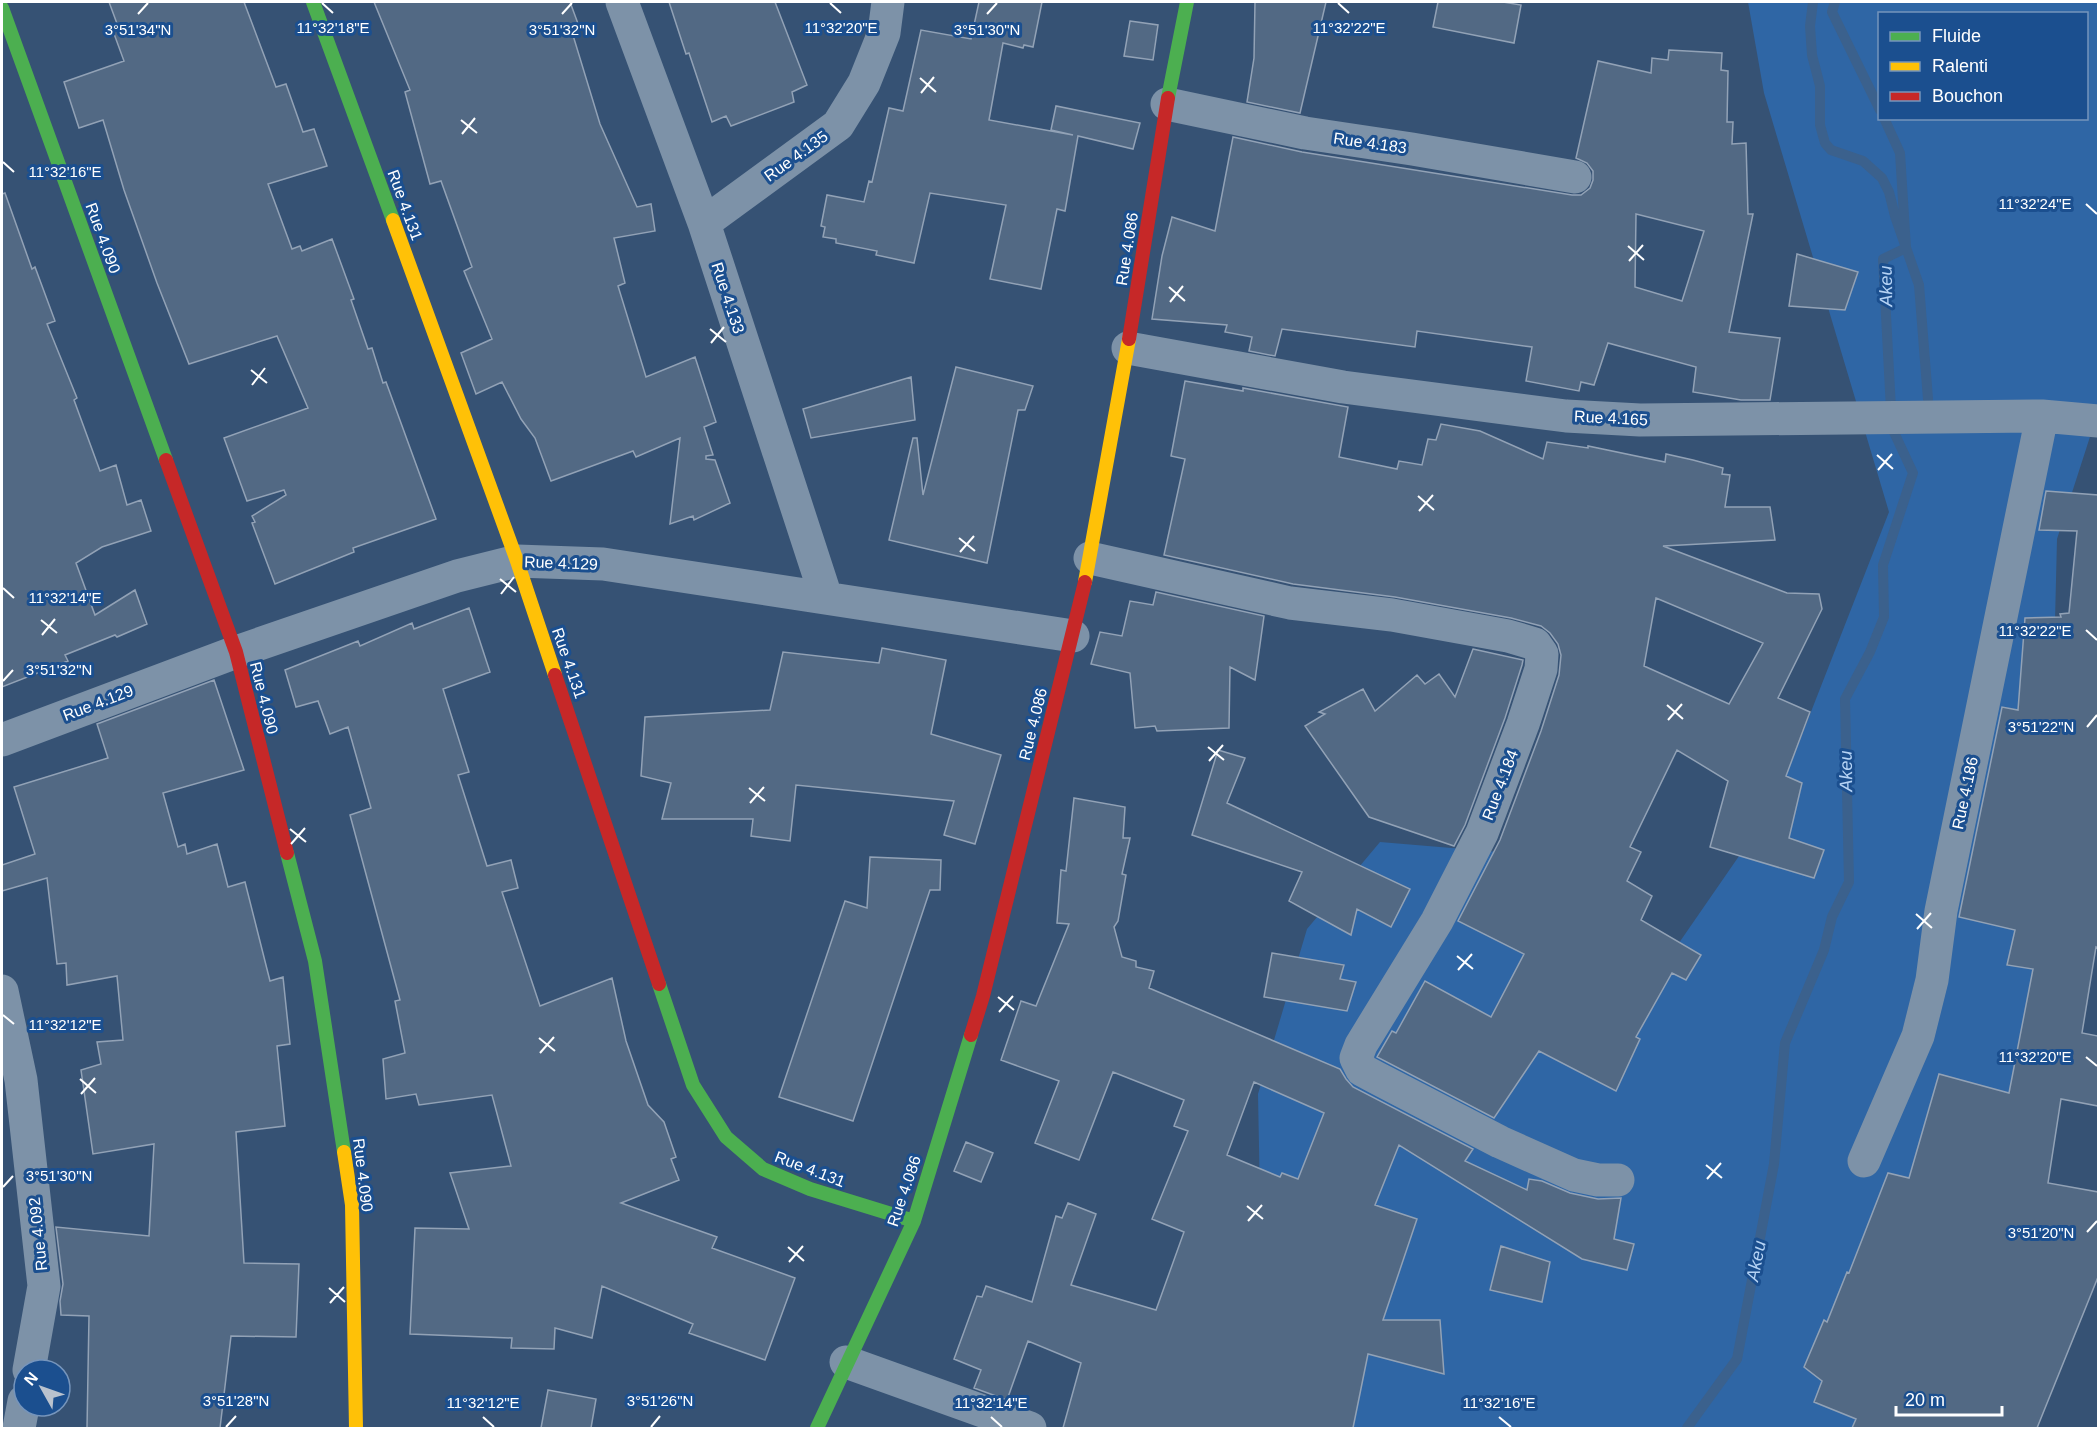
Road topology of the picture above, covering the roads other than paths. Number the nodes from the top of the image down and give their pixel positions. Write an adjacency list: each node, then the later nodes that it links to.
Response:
1 (313, 2): 13 (street, Rue 4.131)
2 (622, 2): 8 (street, Rue 4.133)
3 (888, 2): 8 (street, Rue 4.135)
4 (1187, 2): 6 (street, Rue 4.086)
5 (2, 8): 16 (street, Rue 4.090)
6 (1167, 104): 7 (street, Rue 4.183); 9 (street, Rue 4.086)
7 (1575, 177)
8 (704, 223): 14 (street, Rue 4.133)
9 (1128, 348): 10 (street, Rue 4.165); 12 (street, Rue 4.086)
10 (2042, 416): 11 (street, Rue 4.165); 19 (street, Rue 4.186)
11 (2098, 421)
12 (1090, 558): 15 (street, Rue 4.086); 20 (street, Rue 4.184)
13 (518, 561): 14 (street, Rue 4.129); 16 (street, Rue 4.129); 21 (street, Rue 4.131)
14 (826, 597): 15 (street, Rue 4.129)
15 (1073, 636): 21 (street, Rue 4.086)
16 (236, 652): 17 (street, Rue 4.129); 24 (street, Rue 4.090)
17 (2, 740)
18 (2, 991): 22 (street, Rue 4.092)
19 (1864, 1161)
20 (1618, 1180)
21 (914, 1221): 23 (street, Rue 4.086)
22 (32, 1358)
23 (846, 1362): 25 (street, Rue 4.086); 26 (street)
24 (356, 1428)
25 (817, 1428)
26 (1030, 1428)

